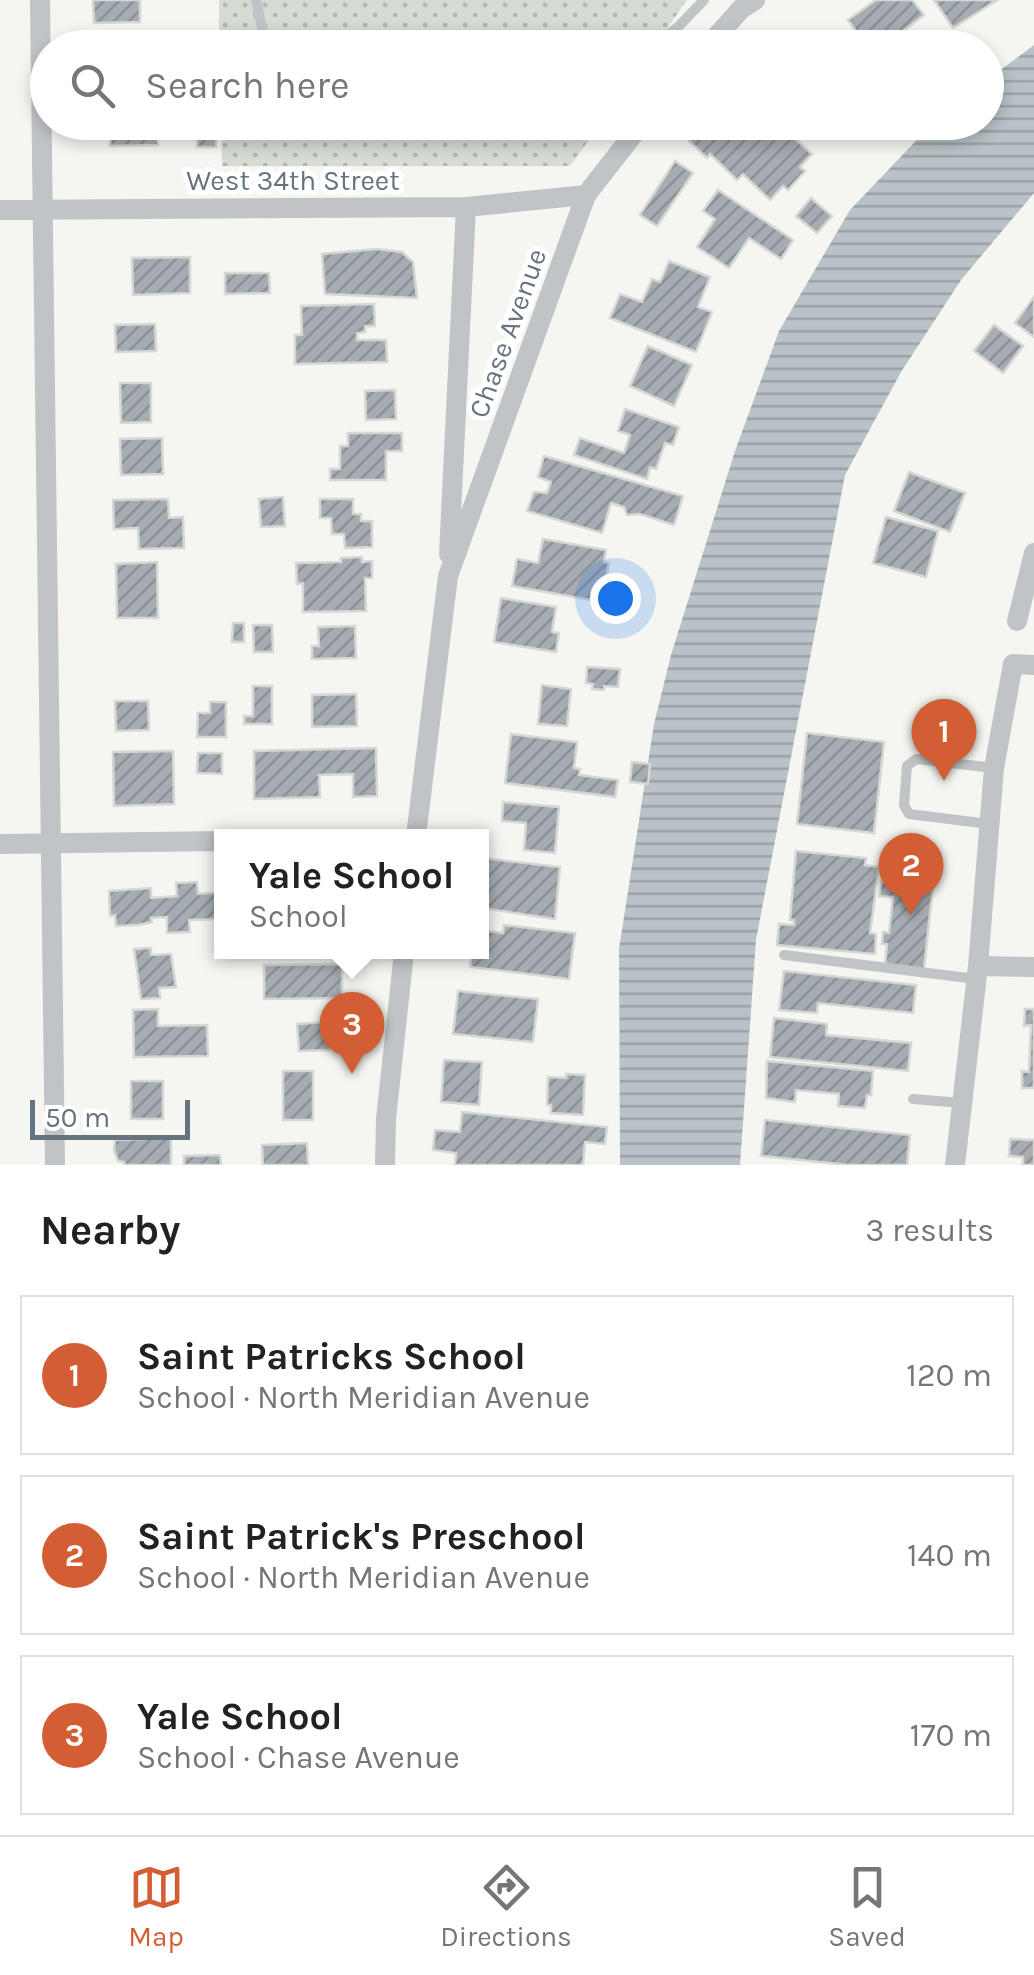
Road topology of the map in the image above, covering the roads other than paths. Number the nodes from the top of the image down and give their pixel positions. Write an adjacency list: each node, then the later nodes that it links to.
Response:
1 (40, 0): 5 (street)
2 (256, 0): 6 (lane)
3 (704, 0): 7 (lane)
4 (755, 0): 8 (street)
5 (41, 30)
6 (262, 30)
7 (674, 30)
8 (722, 30)
9 (43, 140): 13 (street)
10 (629, 140): 11 (street, Chase Avenue)
11 (586, 195): 12 (street, West 34th Street); 16 (street, Chase Avenue)
12 (466, 207): 13 (street, West 34th Street); 16 (street, Chase Avenue)
13 (44, 209): 14 (street, West 34th Street); 24 (street)
14 (0, 210)
15 (1034, 553): 17 (street)
16 (448, 576): 21 (street, Chase Avenue)
17 (1016, 621)
18 (1023, 664): 19 (street)
19 (994, 768): 20 (street); 20 (lane)
20 (990, 824): 28 (street)
21 (417, 829)
22 (214, 841): 24 (street)
23 (0, 844): 24 (street)
24 (49, 844): 31 (street)
25 (784, 955): 28 (lane)
26 (403, 959): 32 (street)
27 (1034, 967): 28 (street)
28 (977, 972): 30 (street)
29 (913, 1099): 30 (lane)
30 (962, 1103): 33 (street)
31 (55, 1165)
32 (384, 1165)
33 (954, 1165)

